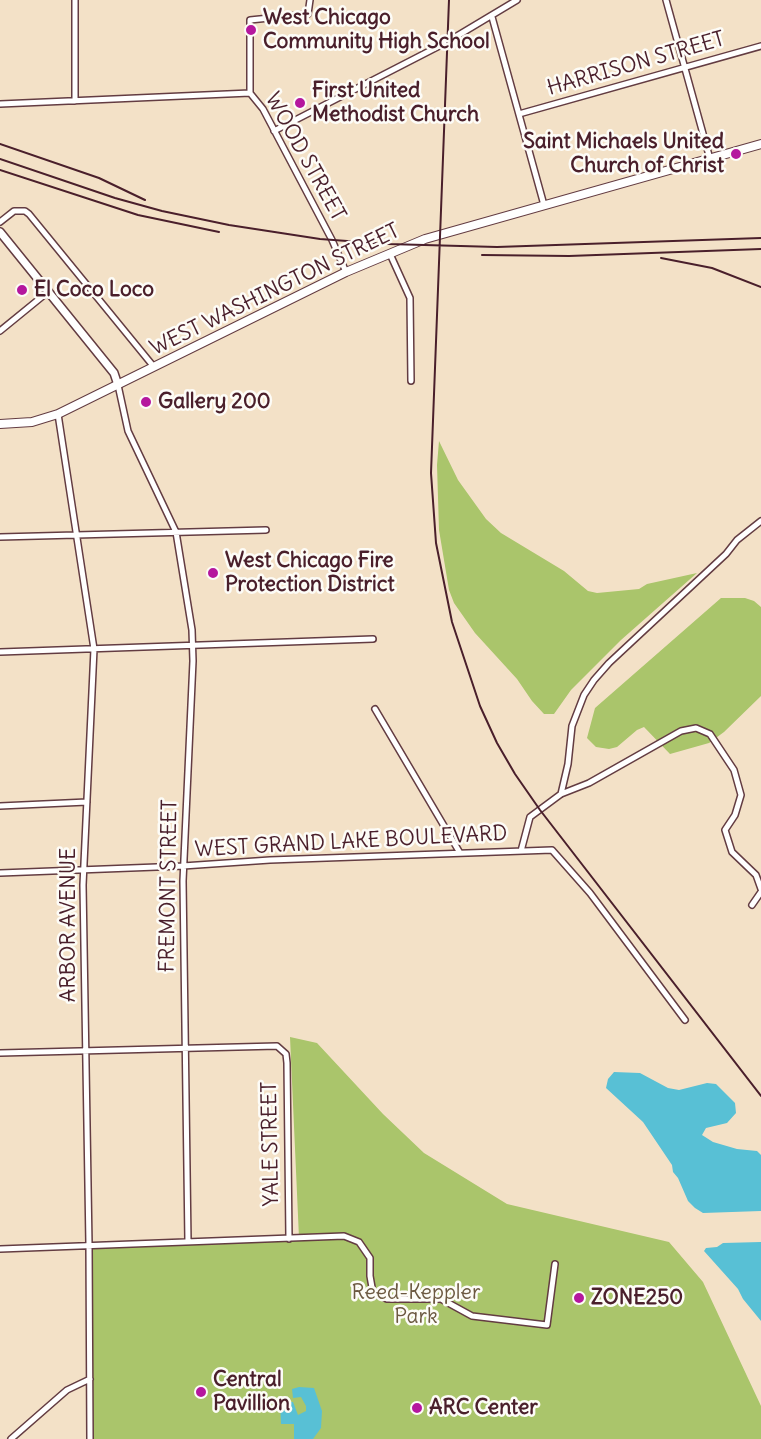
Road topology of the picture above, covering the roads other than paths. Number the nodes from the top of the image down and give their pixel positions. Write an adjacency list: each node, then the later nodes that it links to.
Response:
1 (75, 0): 9 (street)
2 (310, 0): 8 (street, WOOD STREET)
3 (517, 0): 5 (street)
4 (666, 0): 7 (street)
5 (492, 17): 11 (street); 12 (street)
6 (761, 46): 7 (street, HARRISON STREET)
7 (685, 67): 11 (street, HARRISON STREET); 14 (street)
8 (250, 93): 9 (street); 12 (street, WOOD STREET)
9 (75, 101): 10 (street)
10 (0, 104)
11 (519, 114): 15 (street)
12 (274, 131): 19 (street, WOOD STREET)
13 (761, 144): 14 (main road, WEST WASHINGTON STREET)
14 (710, 159): 15 (main road, WEST WASHINGTON STREET)
15 (544, 205): 18 (main road, WEST WASHINGTON STREET)
16 (0, 222): 22 (street)
17 (0, 232): 20 (street)
18 (390, 254): 19 (main road, WEST WASHINGTON STREET); 23 (street)
19 (346, 272): 22 (main road, WEST WASHINGTON STREET)
20 (50, 291): 21 (street); 24 (street)
21 (0, 331)
22 (154, 367): 24 (main road, WEST WASHINGTON STREET)
23 (411, 381)
24 (118, 385): 25 (main road, WEST WASHINGTON STREET); 29 (street, FREMONT STREET)
25 (58, 414): 26 (main road, WEST WASHINGTON STREET); 30 (street, ARBOR AVENUE)
26 (1, 421)
27 (761, 521): 37 (street)
28 (266, 530): 29 (street)
29 (176, 532): 30 (street); 33 (street, FREMONT STREET)
30 (76, 535): 31 (street); 34 (street, ARBOR AVENUE)
31 (0, 537)
32 (373, 639): 33 (street)
33 (192, 645): 34 (street); 42 (street, FREMONT STREET)
34 (94, 649): 35 (street); 38 (street, ARBOR AVENUE)
35 (0, 652)
36 (375, 709): 41 (street)
37 (561, 795): 40 (street, WEST GRAND LAKE BOULEVARD); 45 (street, WEST GRAND LAKE BOULEVARD)
38 (87, 802): 39 (street); 43 (street, ARBOR AVENUE)
39 (0, 806)
40 (521, 851): 41 (street, WEST GRAND LAKE BOULEVARD); 47 (street, WEST GRAND LAKE BOULEVARD)
41 (460, 853): 42 (street, WEST GRAND LAKE BOULEVARD)
42 (183, 866): 43 (street, WEST GRAND LAKE BOULEVARD); 48 (street, FREMONT STREET)
43 (84, 870): 44 (street, WEST GRAND LAKE BOULEVARD); 49 (street, ARBOR AVENUE)
44 (0, 873)
45 (761, 891): 46 (street, WEST GRAND LAKE BOULEVARD)
46 (752, 905)
47 (685, 1020)
48 (185, 1047): 49 (street); 51 (street, YALE STREET); 52 (street, FREMONT STREET)
49 (86, 1050): 50 (street); 53 (street, ARBOR AVENUE)
50 (0, 1053)
51 (289, 1239): 52 (street); 55 (street)
52 (188, 1242): 53 (street)
53 (89, 1245): 54 (street); 56 (street, ARBOR AVENUE)
54 (0, 1249)
55 (555, 1264)
56 (90, 1379): 57 (street); 58 (street, ARBOR AVENUE)
57 (11, 1439)
58 (90, 1439)

